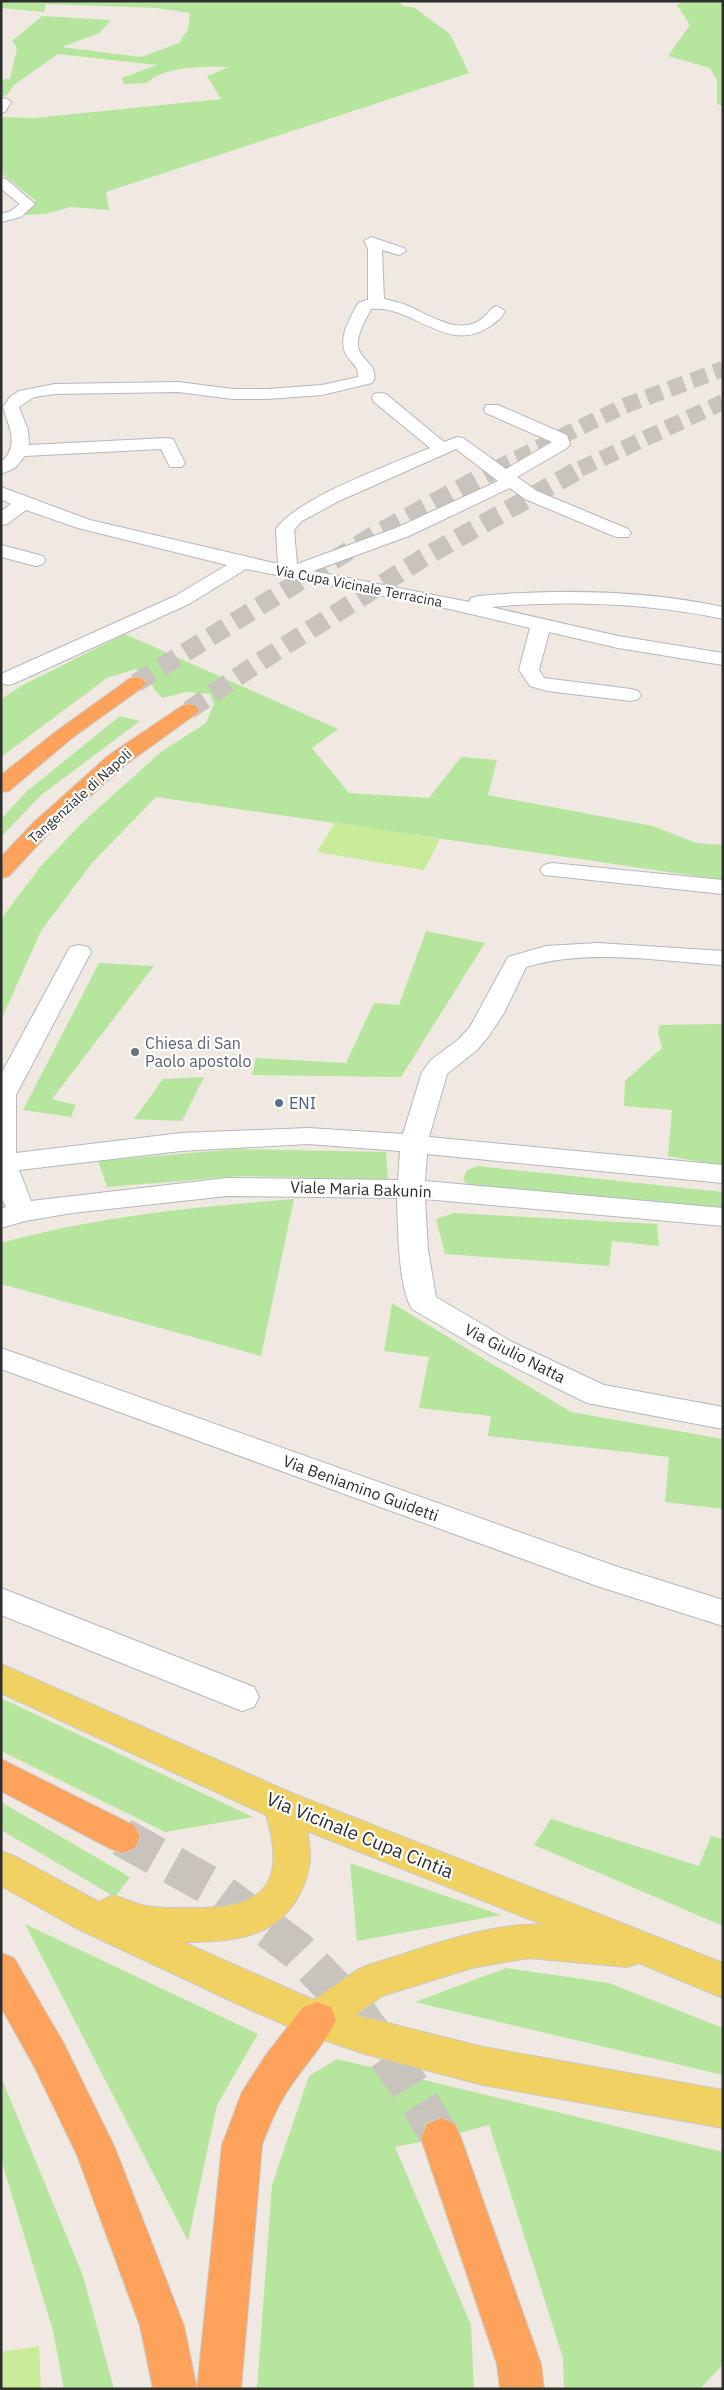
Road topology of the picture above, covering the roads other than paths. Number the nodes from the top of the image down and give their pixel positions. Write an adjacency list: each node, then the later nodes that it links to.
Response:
1 (1, 182): 2 (street)
2 (1, 218)
3 (399, 251): 4 (street)
4 (376, 302): 5 (street); 7 (street)
5 (497, 311)
6 (380, 398): 9 (street)
7 (6, 401): 10 (street)
8 (492, 409): 13 (street)
9 (441, 448): 13 (street); 21 (street)
10 (18, 451): 11 (street); 12 (street)
11 (176, 463)
12 (1, 469)
13 (508, 479): 17 (street); 21 (street)
14 (1, 492): 15 (street, Via Cupa Vicinale Terracina)
15 (24, 503): 16 (street); 20 (street, Via Cupa Vicinale Terracina)
16 (1, 520)
17 (622, 534)
18 (1, 551): 19 (street)
19 (36, 560)
20 (243, 563): 21 (street, Via Cupa Vicinale Terracina); 26 (street)
21 (289, 572): 22 (street, Via Cupa Vicinale Terracina)
22 (454, 604): 23 (street); 24 (street, Via Cupa Vicinale Terracina)
23 (723, 612)
24 (541, 625): 25 (street, Via Cupa Vicinale Terracina); 28 (street)
25 (723, 659)
26 (8, 679)
27 (136, 683): 30 (highway)
28 (631, 695)
29 (189, 710): 32 (highway, Tangenziale di Napoli)
30 (1, 786)
31 (552, 870): 33 (street)
32 (1, 871)
33 (723, 887)
34 (79, 952): 38 (street)
35 (723, 958): 36 (street)
36 (416, 1144): 37 (street); 38 (street); 40 (street)
37 (504, 1154): 39 (street); 41 (street)
38 (2, 1163): 42 (street)
39 (723, 1174)
40 (411, 1189): 41 (street, Viale Maria Bakunin); 42 (street, Viale Maria Bakunin); 45 (street, Via Giulio Natta)
41 (502, 1197): 43 (street, Viale Maria Bakunin)
42 (11, 1215)
43 (723, 1217)
44 (1, 1358): 47 (street, Via Beniamino Guidetti)
45 (723, 1418)
46 (1, 1600): 49 (street)
47 (723, 1613)
48 (1, 1678): 51 (main road, Via Vicinale Cupa Cintia)
49 (242, 1697)
50 (1, 1774): 52 (highway)
51 (281, 1805): 54 (main road); 55 (main road, Via Vicinale Cupa Cintia)
52 (122, 1837)
53 (1, 1867): 54 (main road)
54 (36, 1887): 58 (main road)
55 (658, 1953): 57 (main road, Via Vicinale Cupa Cintia); 58 (main road)
56 (1, 1970): 61 (highway)
57 (723, 1981)
58 (317, 2020): 59 (main road); 62 (highway)
59 (723, 2109)
60 (441, 2138): 63 (highway)
61 (175, 2389)
62 (219, 2389)
63 (522, 2389)

